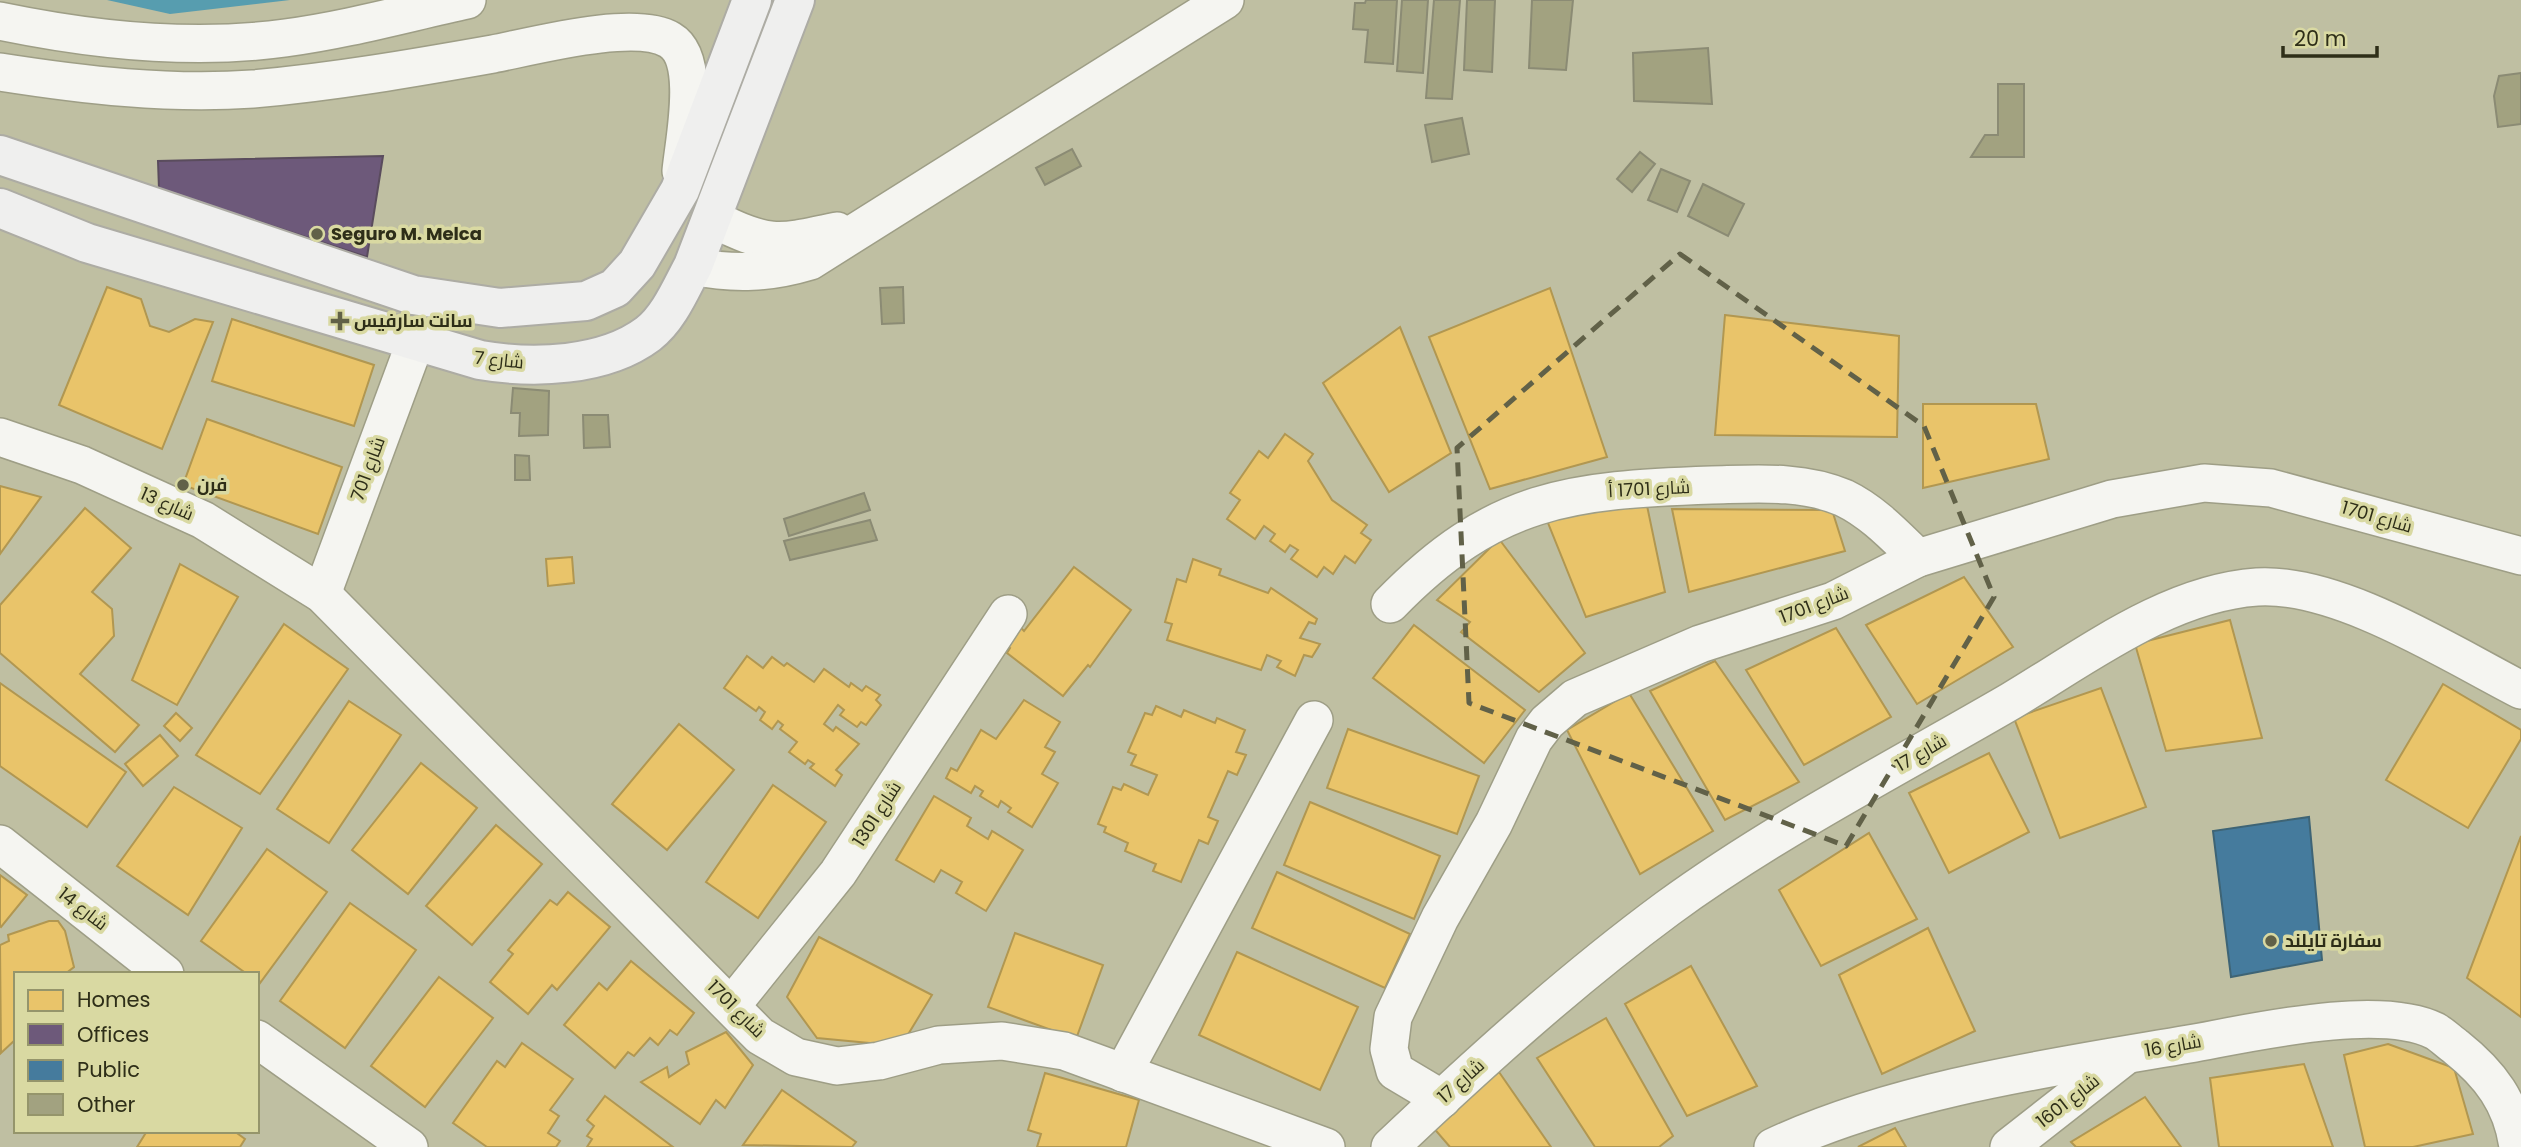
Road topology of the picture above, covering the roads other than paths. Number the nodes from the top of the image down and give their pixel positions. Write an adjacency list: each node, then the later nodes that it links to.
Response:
1 (467, 0): 5 (street)
2 (752, 0): 8 (main road)
3 (795, 0): 10 (main road, شارع 7)
4 (1225, 0): 11 (street)
5 (0, 21)
6 (0, 72): 8 (street)
7 (0, 155): 8 (main road)
8 (680, 190)
9 (0, 208): 13 (main road, شارع 7)
10 (713, 219): 11 (street); 12 (main road, شارع 7)
11 (865, 225): 12 (street)
12 (694, 266): 13 (main road, شارع 7)
13 (415, 343): 17 (street, شارع 701)
14 (0, 438): 17 (street, شارع 13)
15 (2521, 556): 16 (street, شارع 1701)
16 (1918, 558): 18 (street, شارع 1701 أ); 28 (street, شارع 1701)
17 (322, 594): 24 (street, شارع 1701)
18 (1390, 604)
19 (1008, 614): 24 (street, شارع 1301)
20 (2521, 690): 28 (street, شارع 17)
21 (1314, 720): 27 (street)
22 (0, 844): 23 (street, شارع 14)
23 (163, 972)
24 (732, 1005): 27 (street, شارع 1701)
25 (259, 1040): 29 (street)
26 (2127, 1054): 32 (street, شارع 16); 33 (street, شارع 1601); 34 (street, شارع 16)
27 (1123, 1073): 30 (street, شارع 1701)
28 (1442, 1099): 31 (street, شارع 17)
29 (409, 1147)
30 (1326, 1147)
31 (1390, 1147)
32 (1773, 1147)
33 (2009, 1147)
34 (2518, 1147)

